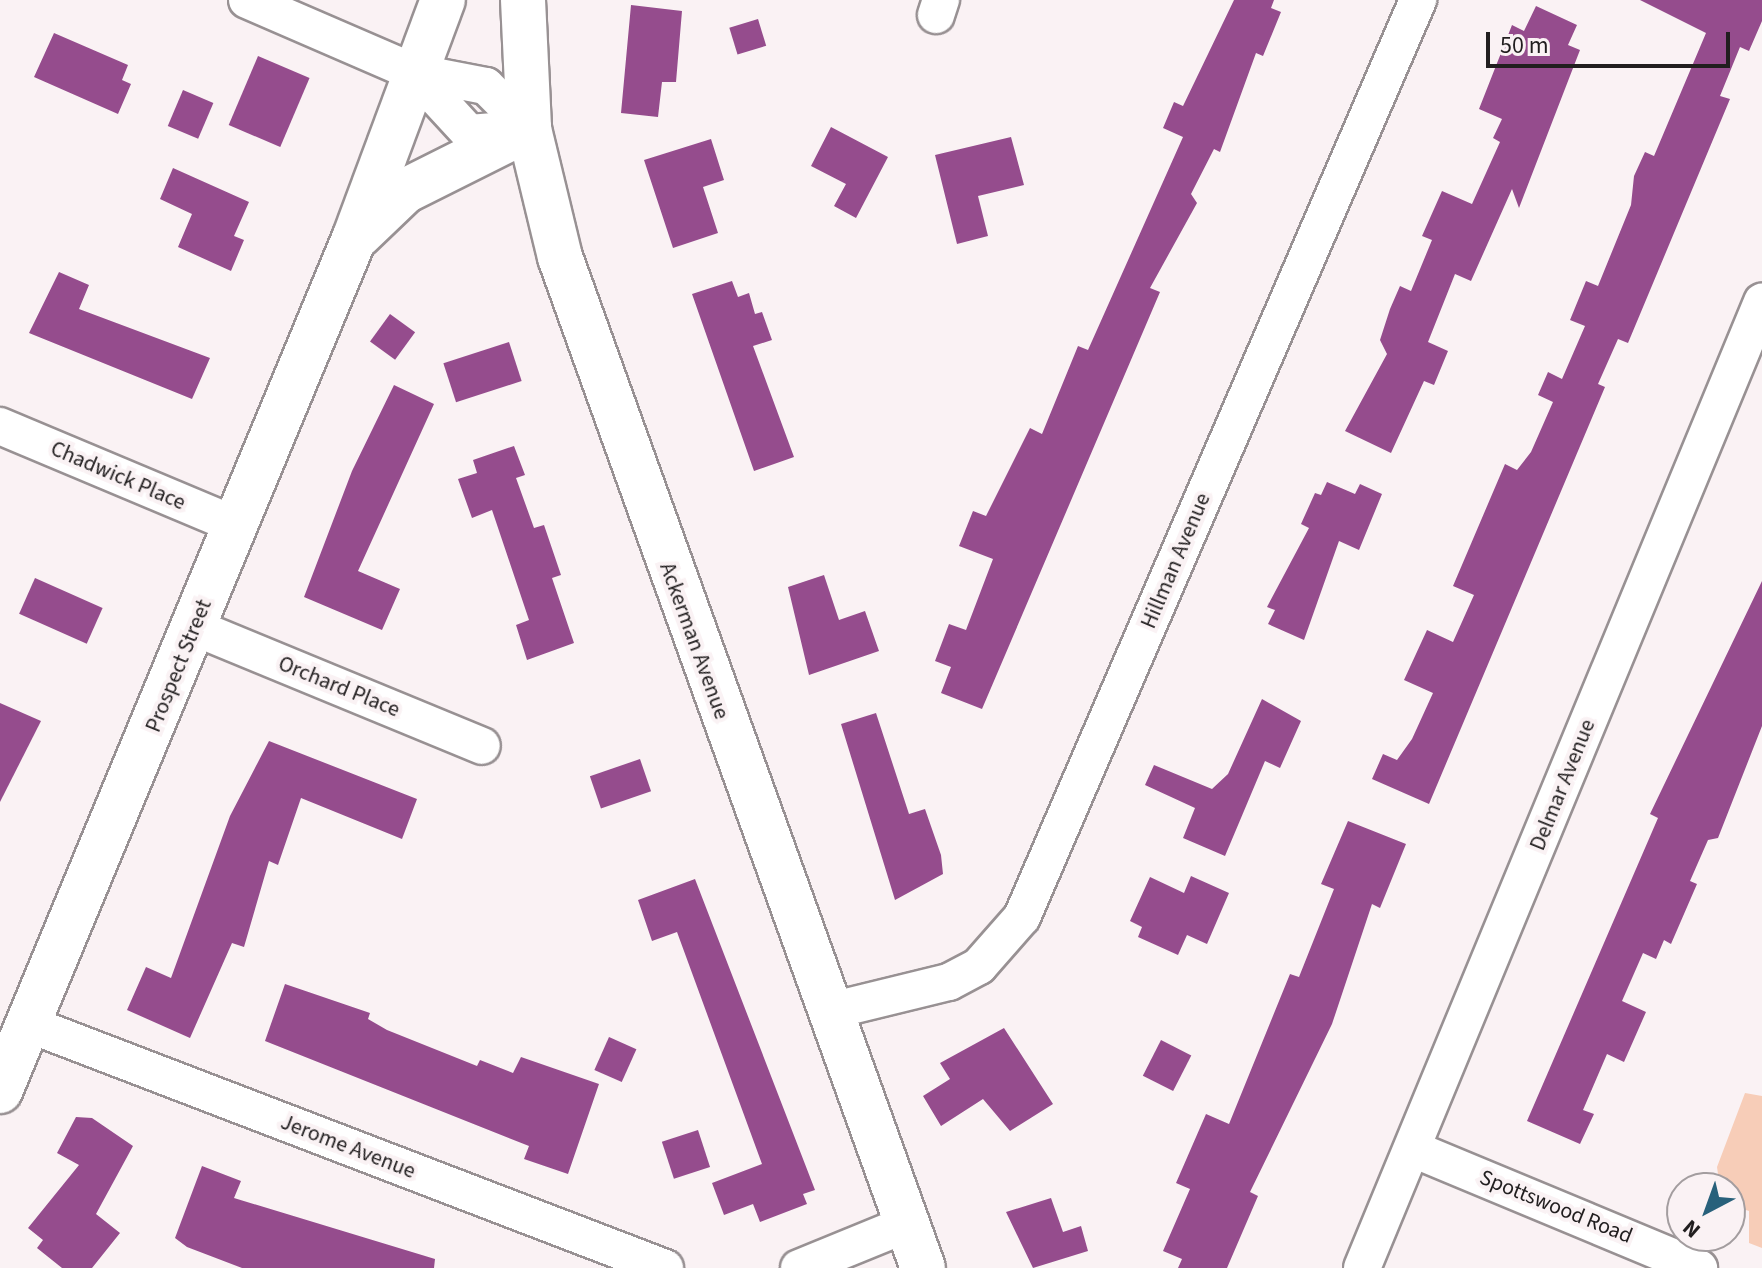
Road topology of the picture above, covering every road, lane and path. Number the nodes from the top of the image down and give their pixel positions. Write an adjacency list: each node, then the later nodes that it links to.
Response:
1 (247, 0): 5 (street)
2 (443, 0): 5 (main road, Prospect Street)
3 (523, 0): 6 (main road, Ackerman Avenue)
4 (1418, 0): 13 (street, Hillman Avenue)
5 (413, 72): 6 (street); 7 (main road, Prospect Street)
6 (529, 129): 7 (main road, Prospect Street); 13 (main road, Ackerman Avenue)
7 (354, 239): 10 (main road, Prospect Street)
8 (1762, 302): 16 (street, Delmar Avenue)
9 (0, 426): 10 (street, Chadwick Place)
10 (236, 525): 11 (main road, Prospect Street)
11 (196, 628): 12 (street, Orchard Place); 14 (main road, Prospect Street)
12 (482, 746)
13 (830, 1011): 17 (main road, Ackerman Avenue)
14 (31, 1025): 15 (main road, Prospect Street); 18 (street, Jerome Avenue)
15 (0, 1091)
16 (1413, 1149): 21 (street, Delmar Avenue); 22 (street, Spottswood Road)
17 (907, 1224): 19 (street); 20 (main road, Ackerman Avenue)
18 (665, 1268)
19 (799, 1268)
20 (923, 1268)
21 (1362, 1268)
22 (1699, 1268)

